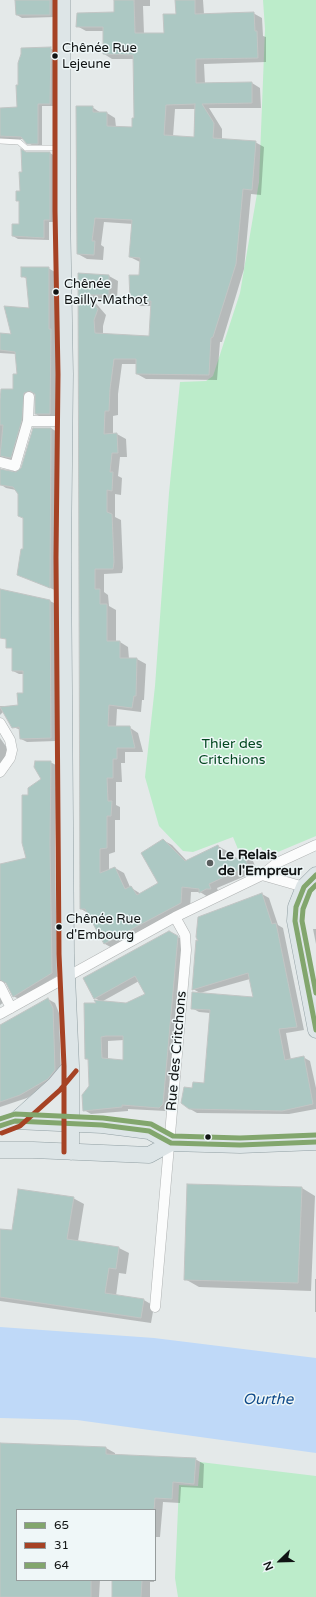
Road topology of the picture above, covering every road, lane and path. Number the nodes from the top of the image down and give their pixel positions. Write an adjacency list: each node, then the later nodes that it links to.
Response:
1 (62, 0): 3 (main road)
2 (0, 141): 3 (lane)
3 (63, 148): 6 (main road)
4 (29, 397): 5 (street)
5 (28, 421): 6 (street); 7 (street)
6 (64, 421): 15 (main road)
7 (0, 462)
8 (0, 723): 9 (street)
9 (0, 772)
10 (316, 846): 11 (street)
11 (262, 875): 13 (street); 14 (street)
12 (316, 875): 13 (main road)
13 (304, 887): 19 (main road)
14 (176, 917): 15 (street); 24 (street, Rue des Critchons)
15 (66, 977): 17 (street); 20 (main road)
16 (0, 986): 17 (street)
17 (11, 1008): 18 (street)
18 (0, 1014)
19 (316, 1030)
20 (71, 1066): 21 (main road); 22 (main road)
21 (7, 1123): 22 (main road)
22 (71, 1123): 24 (main road); 26 (main road)
23 (316, 1142): 24 (main road)
24 (170, 1143): 26 (main road); 27 (street, Rue des Critchons)
25 (0, 1150): 26 (main road)
26 (71, 1152)
27 (155, 1307)

